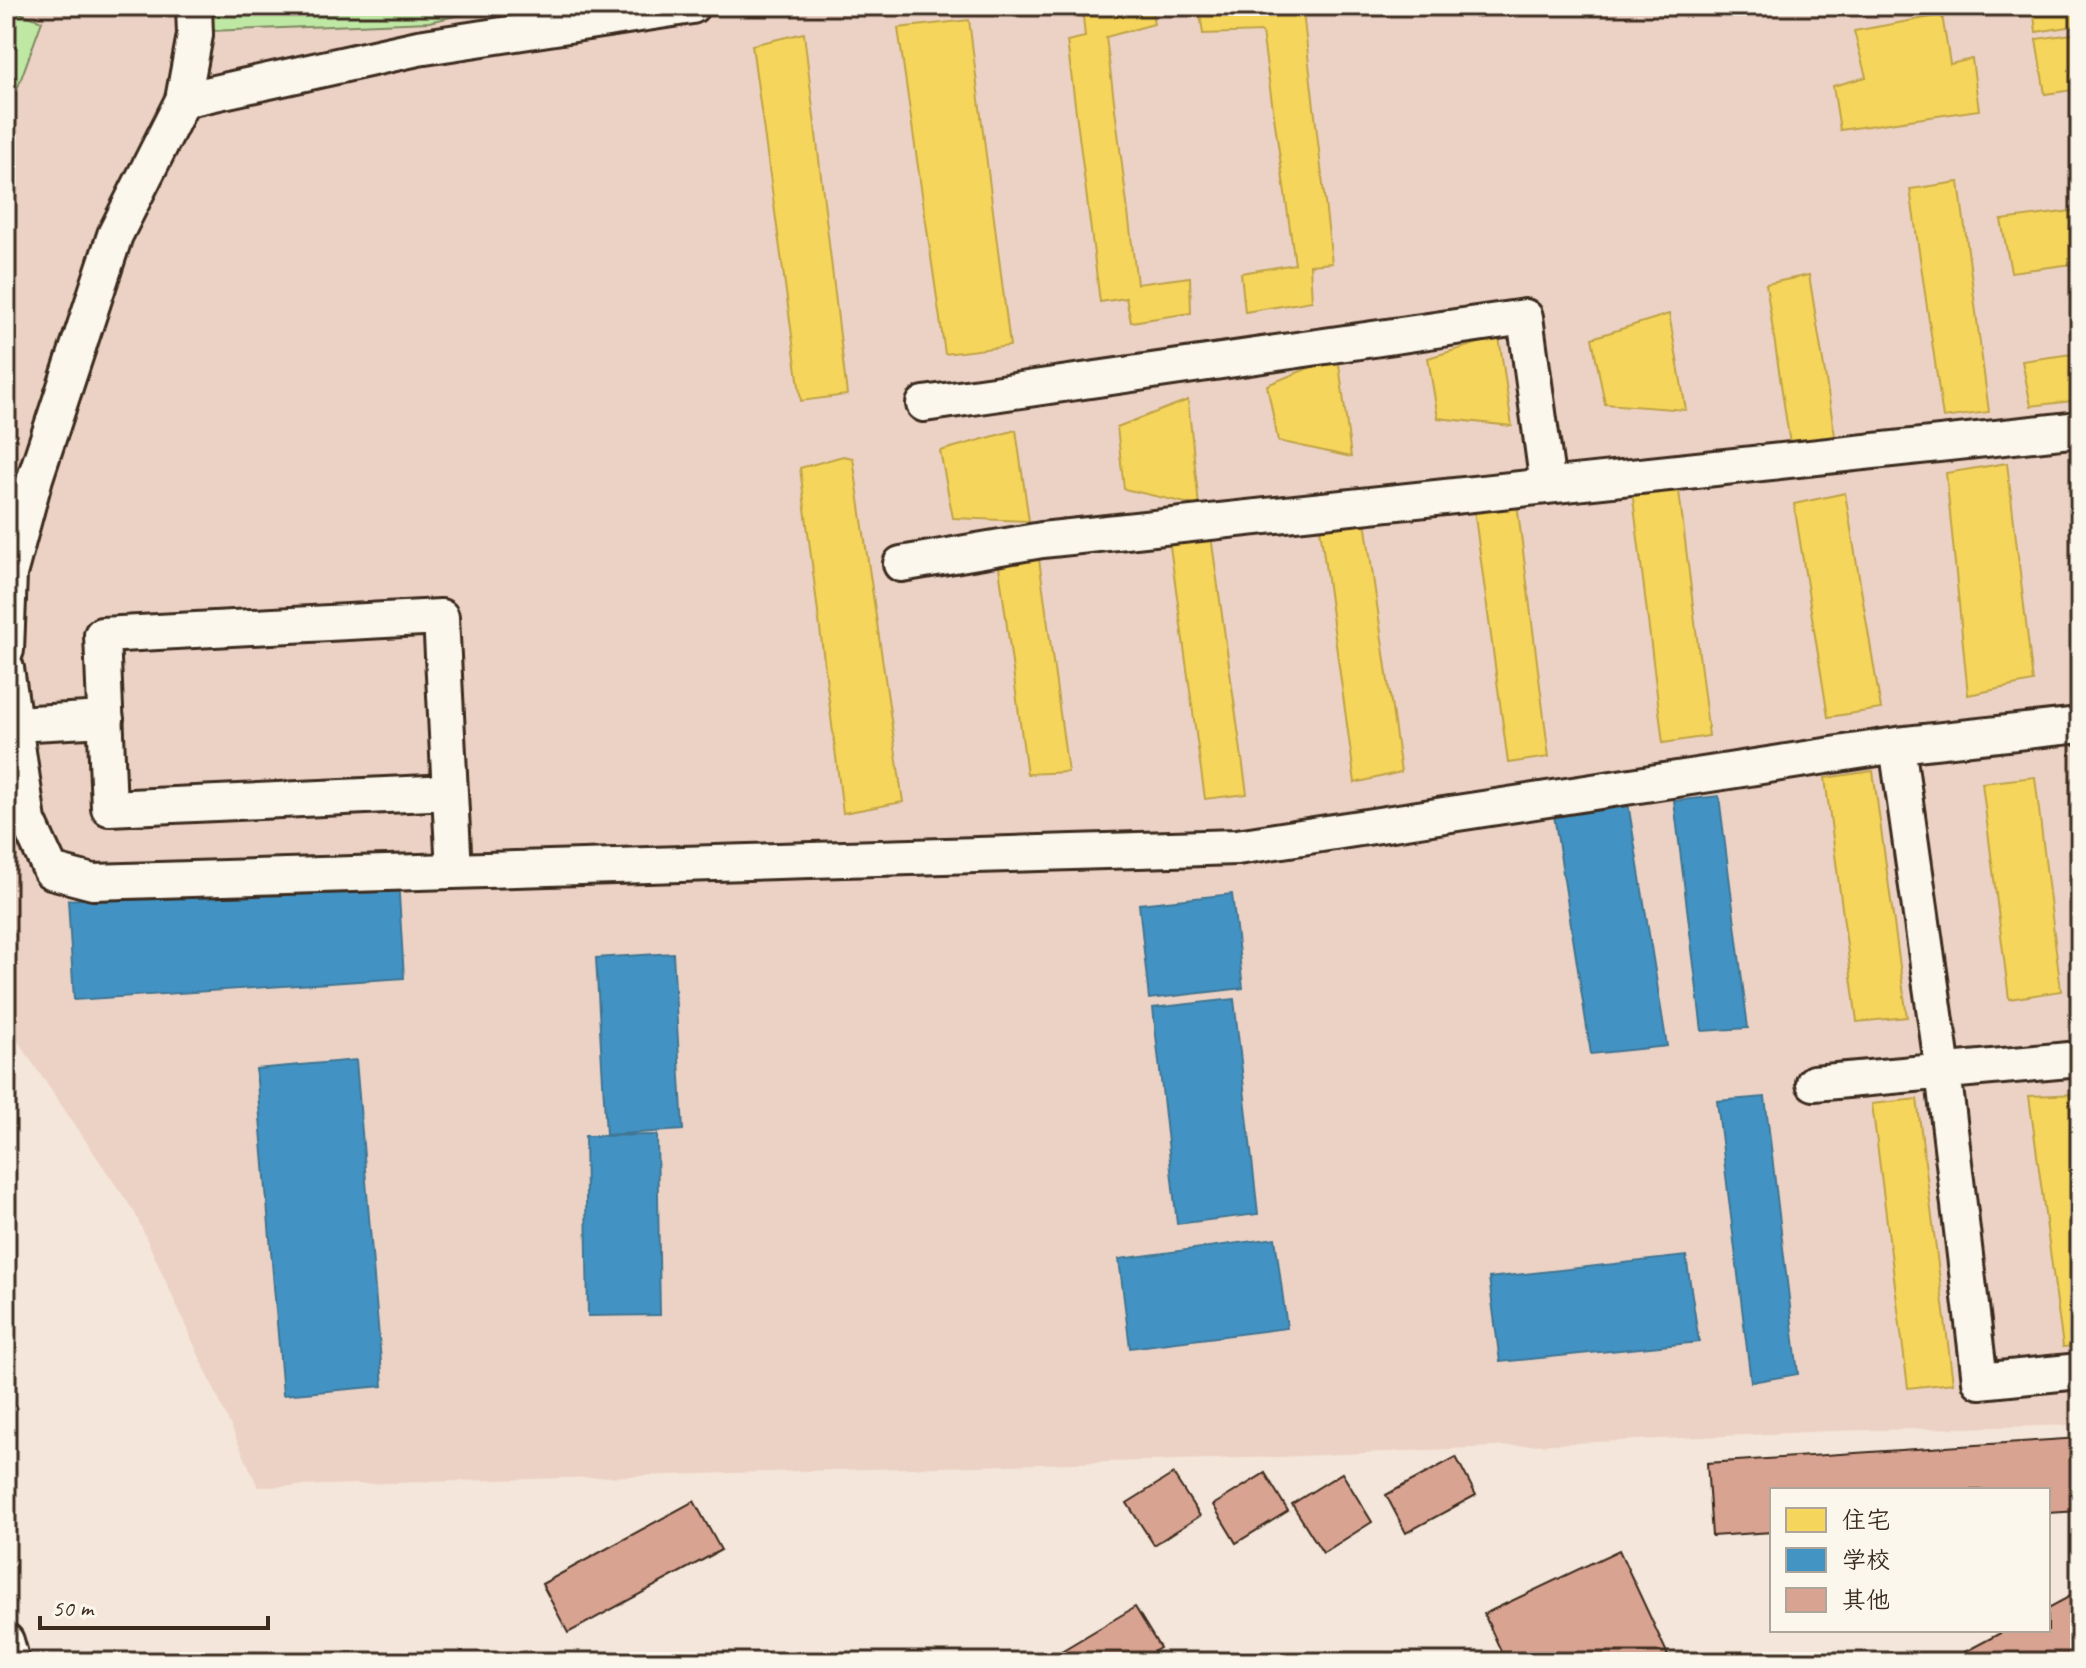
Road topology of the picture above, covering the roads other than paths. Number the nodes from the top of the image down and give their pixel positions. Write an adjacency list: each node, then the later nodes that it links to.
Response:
1 (194, 6): 3 (street)
2 (692, 6): 3 (street)
3 (183, 100): 8 (street)
4 (924, 404): 6 (street)
5 (2080, 429): 6 (street)
6 (1548, 486): 7 (street)
7 (901, 564)
8 (6, 650)
9 (6, 668): 11 (street)
10 (106, 719): 11 (street); 14 (street); 14 (street)
11 (14, 724): 15 (street)
12 (2080, 725): 13 (street)
13 (1897, 745): 15 (street); 17 (street)
14 (450, 792): 15 (street)
15 (454, 871)
16 (2080, 1059): 17 (street)
17 (1943, 1071): 18 (street); 19 (street)
18 (1814, 1083)
19 (2080, 1371)
20 (6, 1641): 21 (street)
21 (12, 1662)

